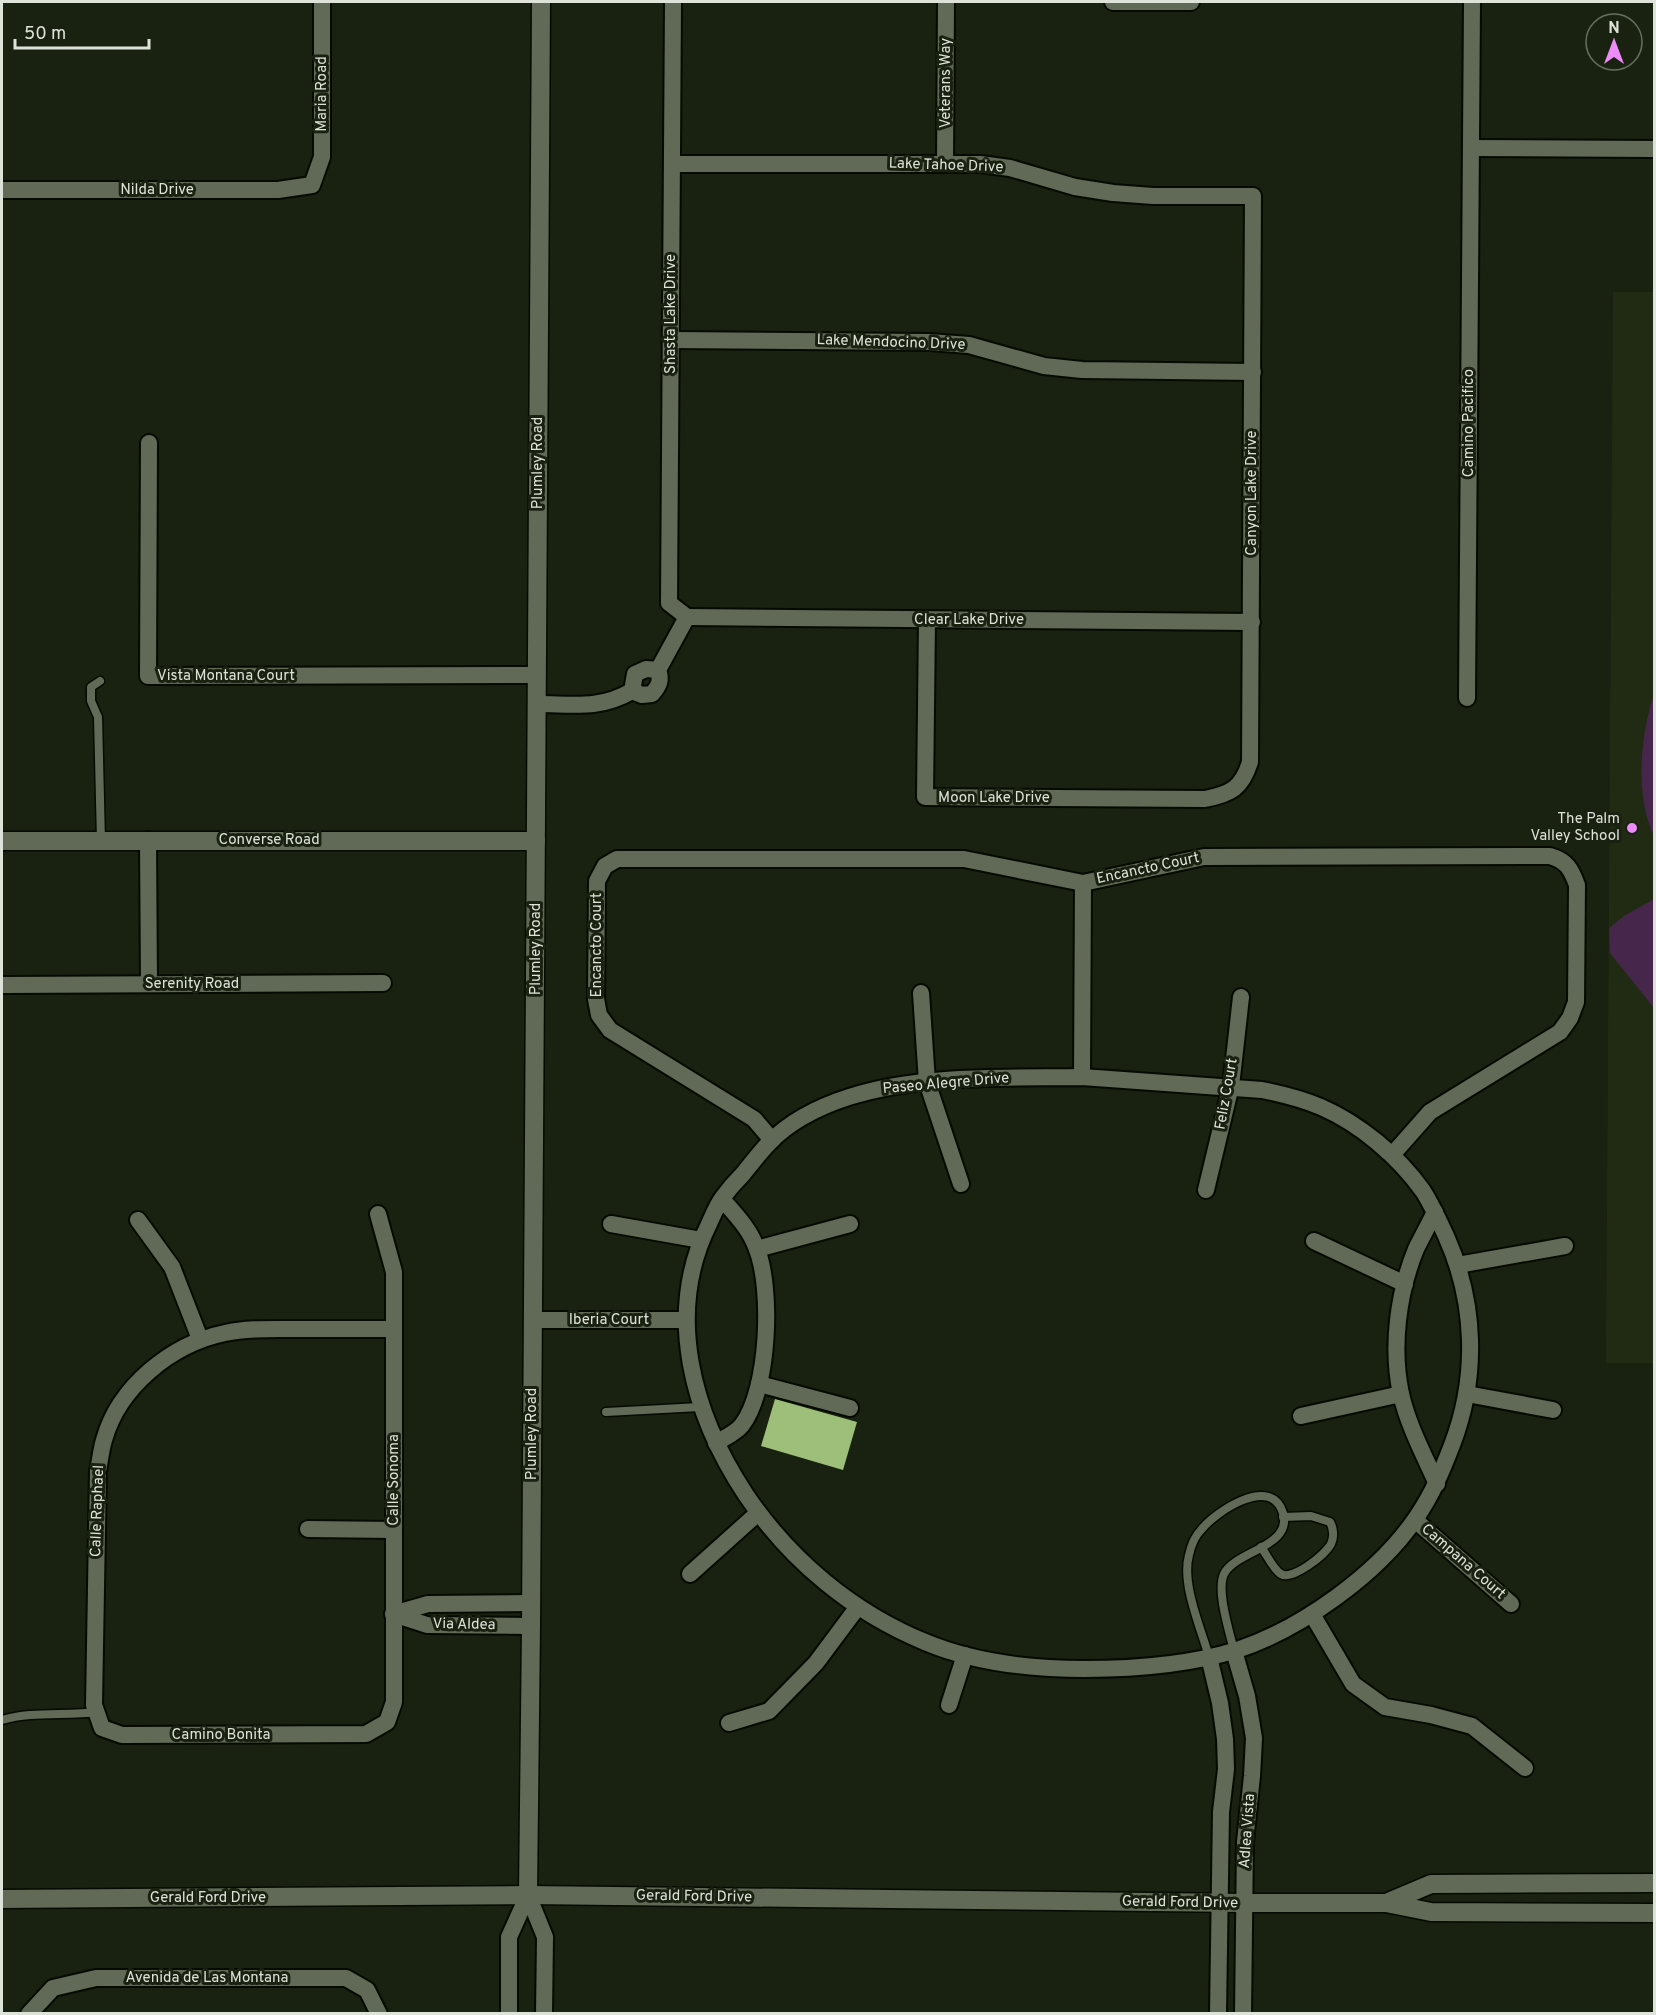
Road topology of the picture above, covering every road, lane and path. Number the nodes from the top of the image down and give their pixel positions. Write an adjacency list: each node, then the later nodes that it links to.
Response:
1 (322, 2): 12 (street, Maria Road)
2 (541, 2): 21 (street, Plumley Road)
3 (673, 2): 10 (street, Shasta Lake Drive)
4 (946, 2): 11 (street, Veterans Way)
5 (1113, 2): 6 (street)
6 (1191, 2)
7 (1472, 2): 8 (street, Camino Pacifico)
8 (1471, 148): 9 (street); 23 (street, Camino Pacifico)
9 (1654, 149)
10 (672, 164): 11 (street, Lake Tahoe Drive); 15 (street, Shasta Lake Drive)
11 (945, 164): 14 (street, Lake Tahoe Drive)
12 (312, 185): 13 (street, Nilda Drive)
13 (2, 190)
14 (1253, 196): 16 (street, Canyon Lake Drive)
15 (670, 340): 16 (street, Lake Mendocino Drive); 18 (street, Shasta Lake Drive)
16 (1252, 372): 20 (street, Canyon Lake Drive)
17 (149, 443): 21 (street, Vista Montana Court)
18 (687, 617): 19 (street, Clear Lake Drive); 24 (street)
19 (927, 619): 20 (street, Clear Lake Drive); 25 (street, Moon Lake Drive)
20 (1252, 622): 25 (street, Canyon Lake Drive)
21 (537, 675): 24 (street, Plumley Road)
22 (100, 681): 26 (lane)
23 (1467, 699)
24 (537, 704): 29 (street, Plumley Road)
25 (1238, 786)
26 (101, 840): 27 (street, Converse Road); 28 (street, Converse Road)
27 (148, 840): 29 (street, Converse Road); 32 (street)
28 (2, 841)
29 (536, 841): 55 (street, Plumley Road)
30 (1083, 883): 36 (street); 39 (street, Encancto Court); 40 (street, Encancto Court)
31 (383, 982): 32 (street, Serenity Road)
32 (149, 984): 33 (street, Serenity Road)
33 (2, 985)
34 (921, 993): 37 (street)
35 (1241, 997): 38 (street, Feliz Court)
36 (1082, 1077): 37 (street, Paseo Alegre Drive); 38 (street, Paseo Alegre Drive)
37 (927, 1082): 39 (street, Paseo Alegre Drive); 41 (street)
38 (1231, 1086): 40 (street, Paseo Alegre Drive); 42 (street, Feliz Court)
39 (772, 1140): 43 (street, Paseo Alegre Drive)
40 (1392, 1155): 44 (street, Paseo Alegre Drive)
41 (961, 1185)
42 (1206, 1190)
43 (722, 1199): 49 (street, Paseo Alegre Drive); 52 (street)
44 (1435, 1212): 53 (street, Paseo Alegre Drive); 54 (street)
45 (378, 1214): 57 (street, Calle Sonoma)
46 (138, 1220): 58 (street)
47 (611, 1224): 49 (street)
48 (850, 1224): 52 (street)
49 (701, 1240): 56 (street, Paseo Alegre Drive)
50 (1314, 1241): 54 (street)
51 (1565, 1246): 53 (street)
52 (757, 1249): 59 (street)
53 (1458, 1265): 61 (street, Paseo Alegre Drive)
54 (1405, 1284): 60 (street)
55 (533, 1320): 56 (street, Iberia Court); 76 (street, Plumley Road)
56 (686, 1320): 62 (street, Paseo Alegre Drive)
57 (394, 1329): 58 (street, Calle Raphael); 73 (street, Calle Sonoma)
58 (200, 1339): 86 (street, Calle Raphael)
59 (759, 1384): 63 (street); 67 (street)
60 (1401, 1394): 66 (street); 68 (street)
61 (1467, 1394): 64 (street); 68 (street, Paseo Alegre Drive)
62 (700, 1407): 65 (lane); 67 (street, Paseo Alegre Drive)
63 (850, 1408)
64 (1553, 1410)
65 (606, 1412)
66 (1301, 1416)
67 (716, 1443): 69 (street, Paseo Alegre Drive)
68 (1437, 1484): 71 (street, Paseo Alegre Drive)
69 (758, 1513): 75 (street); 78 (street, Paseo Alegre Drive)
70 (1283, 1517): 74 (lane); 74 (lane); 84 (lane)
71 (1415, 1520): 77 (street, Campana Court); 80 (street, Paseo Alegre Drive)
72 (308, 1529): 73 (street)
73 (394, 1530): 79 (street, Calle Sonoma)
74 (1261, 1547): 82 (lane)
75 (690, 1574)
76 (531, 1603): 79 (street, Via Aldea); 81 (street, Plumley Road)
77 (1511, 1604)
78 (857, 1608): 83 (street, Paseo Alegre Drive); 88 (street)
79 (393, 1614): 81 (street, Via Aldea); 89 (street, Calle Sonoma)
80 (1312, 1614): 82 (street, Paseo Alegre Drive); 90 (street)
81 (531, 1626): 92 (street, Plumley Road)
82 (1234, 1651): 84 (street, Paseo Alegre Drive); 96 (street, Adlea Vista)
83 (965, 1655): 84 (street, Paseo Alegre Drive); 85 (street)
84 (1209, 1657): 94 (street, Adlea Vista)
85 (949, 1705)
86 (95, 1709): 87 (lane); 89 (street, Camino Bonita)
87 (2, 1720)
88 (729, 1723)
89 (366, 1734)
90 (1525, 1768)
91 (1654, 1883): 95 (street, Gerald Ford Drive)
92 (528, 1896): 93 (street, Gerald Ford Drive); 94 (street, Gerald Ford Drive); 100 (street); 101 (street)
93 (2, 1899)
94 (1220, 1903): 96 (street, Gerald Ford Drive); 102 (street, Adlea Vista)
95 (1386, 1903): 96 (street, Gerald Ford Drive); 97 (street, Gerald Ford Drive)
96 (1244, 1904): 103 (street, Adlea Vista)
97 (1654, 1913)
98 (29, 2013): 99 (street, Avenida de Las Montana)
99 (379, 2013)
100 (509, 2013)
101 (544, 2013)
102 (1218, 2013)
103 (1243, 2013)

